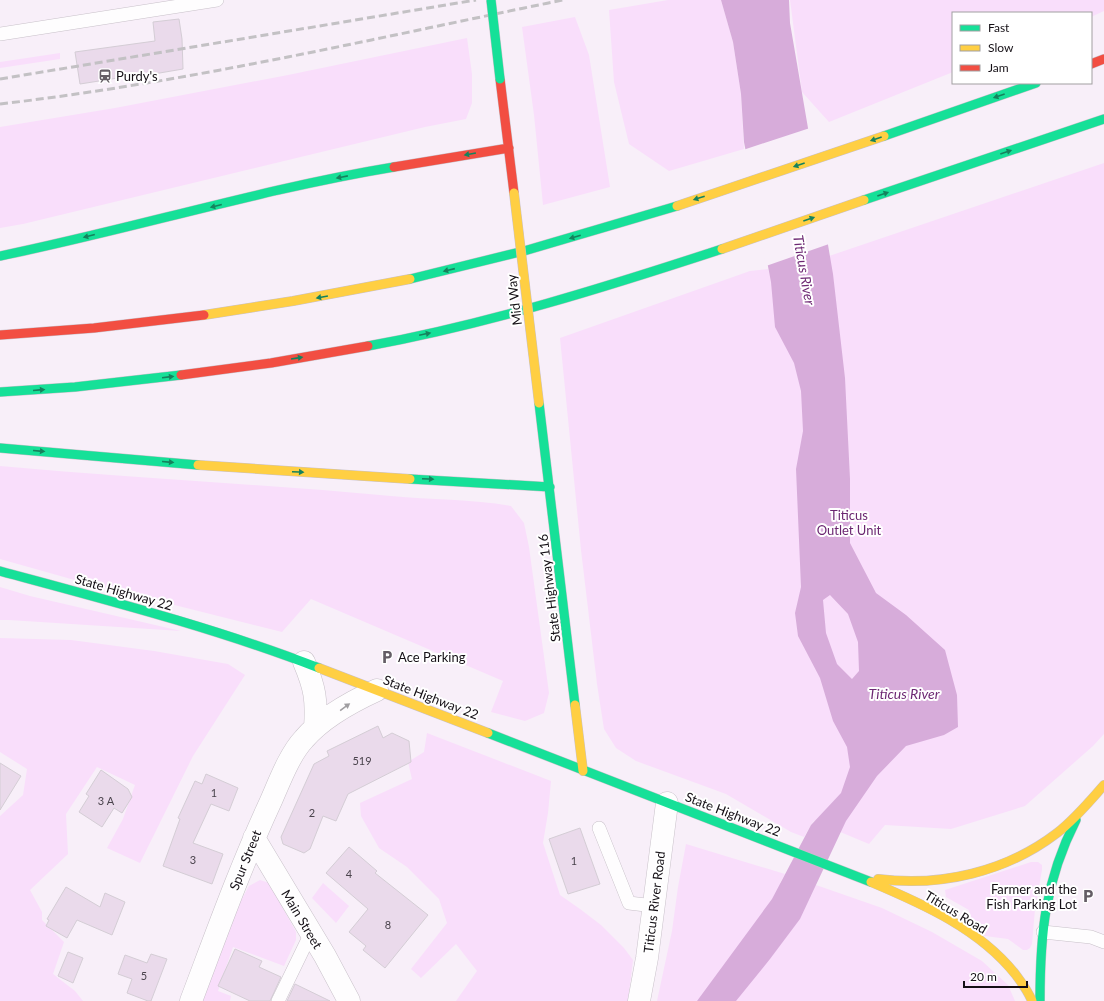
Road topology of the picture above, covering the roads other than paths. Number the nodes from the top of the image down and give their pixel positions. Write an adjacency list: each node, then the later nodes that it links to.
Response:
1 (217, 0): 3 (lane)
2 (491, 0): 8 (main road, Mid Way, bridge)
3 (0, 34)
4 (1104, 59): 5 (main road)
5 (1092, 64)
6 (1033, 84): 10 (main road, one-way to 10)
7 (1104, 119): 11 (main road, one-way to 7)
8 (509, 148): 9 (main road, one-way to 9); 12 (main road, Mid Way, bridge)
9 (0, 256)
10 (0, 335)
11 (0, 392)
12 (539, 403): 14 (main road, State Highway 116)
13 (0, 448): 14 (main road, one-way to 14)
14 (550, 486): 19 (main road, State Highway 116)
15 (0, 571): 16 (main road, State Highway 22)
16 (304, 662): 17 (main road, State Highway 22); 18 (street)
17 (377, 690): 18 (street, Spur Street, one-way to 17); 19 (main road, State Highway 22)
18 (315, 728): 24 (street, Spur Street)
19 (583, 770): 21 (main road, State Highway 22)
20 (1104, 785): 22 (main road)
21 (667, 803): 25 (main road, State Highway 22); 26 (street, Titicus River Road)
22 (1082, 810): 25 (main road); 27 (main road)
23 (599, 828): 26 (lane)
24 (254, 838): 28 (street, Main Street); 30 (street, Spur Street)
25 (845, 871): 34 (main road, Titicus Road)
26 (654, 906): 33 (street, Titicus River Road)
27 (1043, 932): 29 (lane); 35 (main road)
28 (311, 933): 31 (lane); 32 (street, Main Street)
29 (1104, 942)
30 (191, 1001)
31 (278, 1001)
32 (349, 1001)
33 (639, 1001)
34 (1032, 1001)
35 (1040, 1001)

